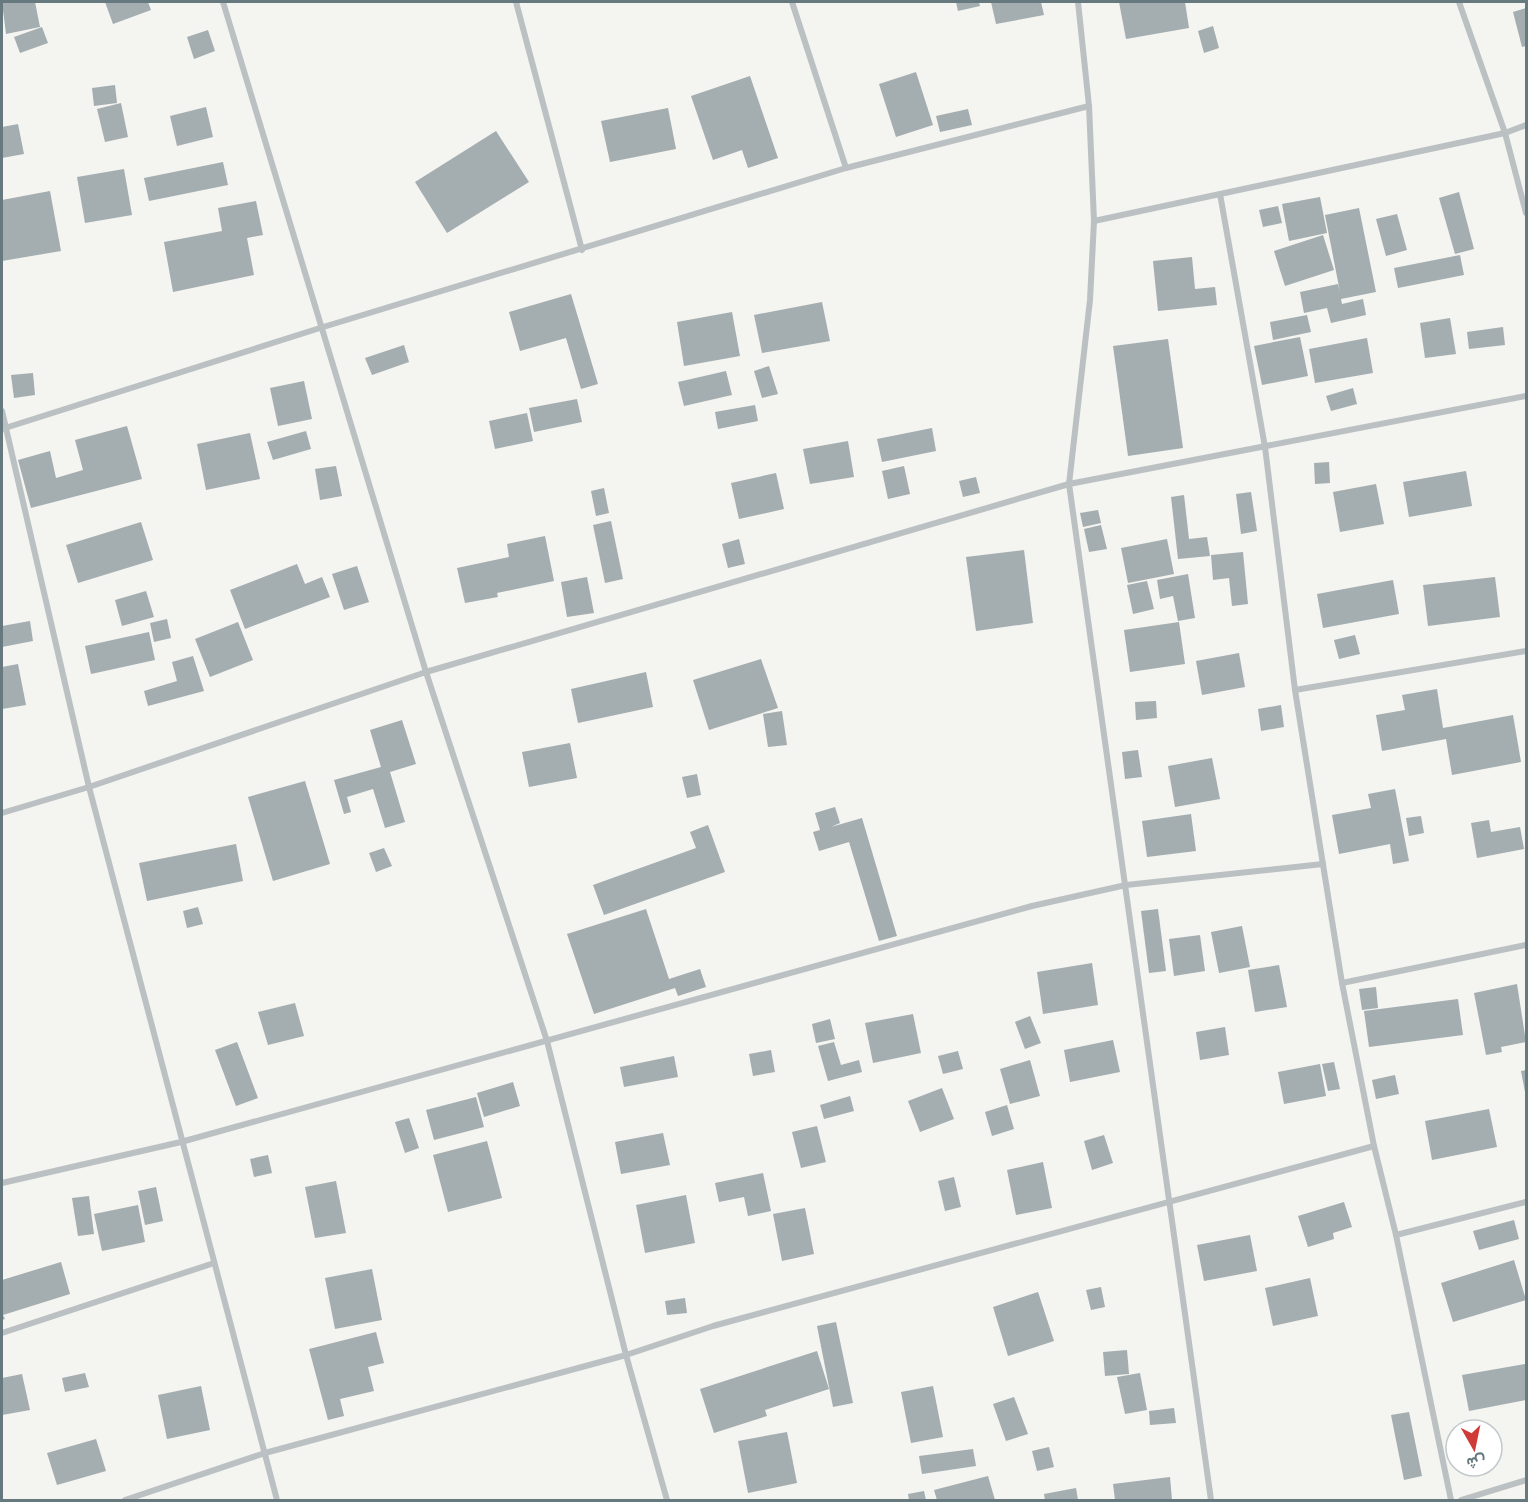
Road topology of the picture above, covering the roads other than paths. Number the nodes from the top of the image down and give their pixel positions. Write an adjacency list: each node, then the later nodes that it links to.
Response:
1 (223, 2): 14 (street)
2 (516, 2): 13 (street)
3 (792, 2): 9 (street)
4 (1078, 2): 6 (street)
5 (1459, 2): 8 (street)
6 (1089, 106): 9 (street); 12 (street)
7 (1527, 125): 8 (street)
8 (1505, 133): 10 (street); 11 (street)
9 (846, 168): 13 (street)
10 (1220, 194): 12 (street); 18 (street)
11 (1527, 213)
12 (1094, 221): 19 (street)
13 (582, 249): 14 (street)
14 (320, 328): 17 (street); 21 (street)
15 (1527, 396): 18 (street)
16 (2, 411): 17 (street)
17 (3, 428): 23 (street)
18 (1265, 447): 19 (street); 22 (street)
19 (1069, 484): 21 (street); 26 (street)
20 (1527, 651): 22 (street)
21 (426, 672): 23 (street); 29 (street)
22 (1295, 690): 25 (street)
23 (89, 787): 24 (street); 30 (street)
24 (2, 813)
25 (1323, 864): 26 (street); 28 (street)
26 (1126, 885): 29 (street); 33 (street)
27 (1527, 945): 28 (street)
28 (1342, 983): 31 (street)
29 (547, 1041): 30 (street); 38 (street)
30 (181, 1142): 32 (street); 36 (street)
31 (1374, 1146): 33 (street); 35 (street)
32 (2, 1183)
33 (1169, 1200): 38 (street); 44 (street)
34 (1527, 1202): 35 (street)
35 (1396, 1235): 45 (street)
36 (214, 1263): 37 (street); 39 (street)
37 (2, 1333)
38 (626, 1355): 39 (street); 43 (street)
39 (265, 1453): 41 (street); 42 (street)
40 (1527, 1480): 46 (street)
41 (125, 1500)
42 (277, 1500)
43 (667, 1500)
44 (1211, 1500)
45 (1451, 1500)
46 (1461, 1500)

